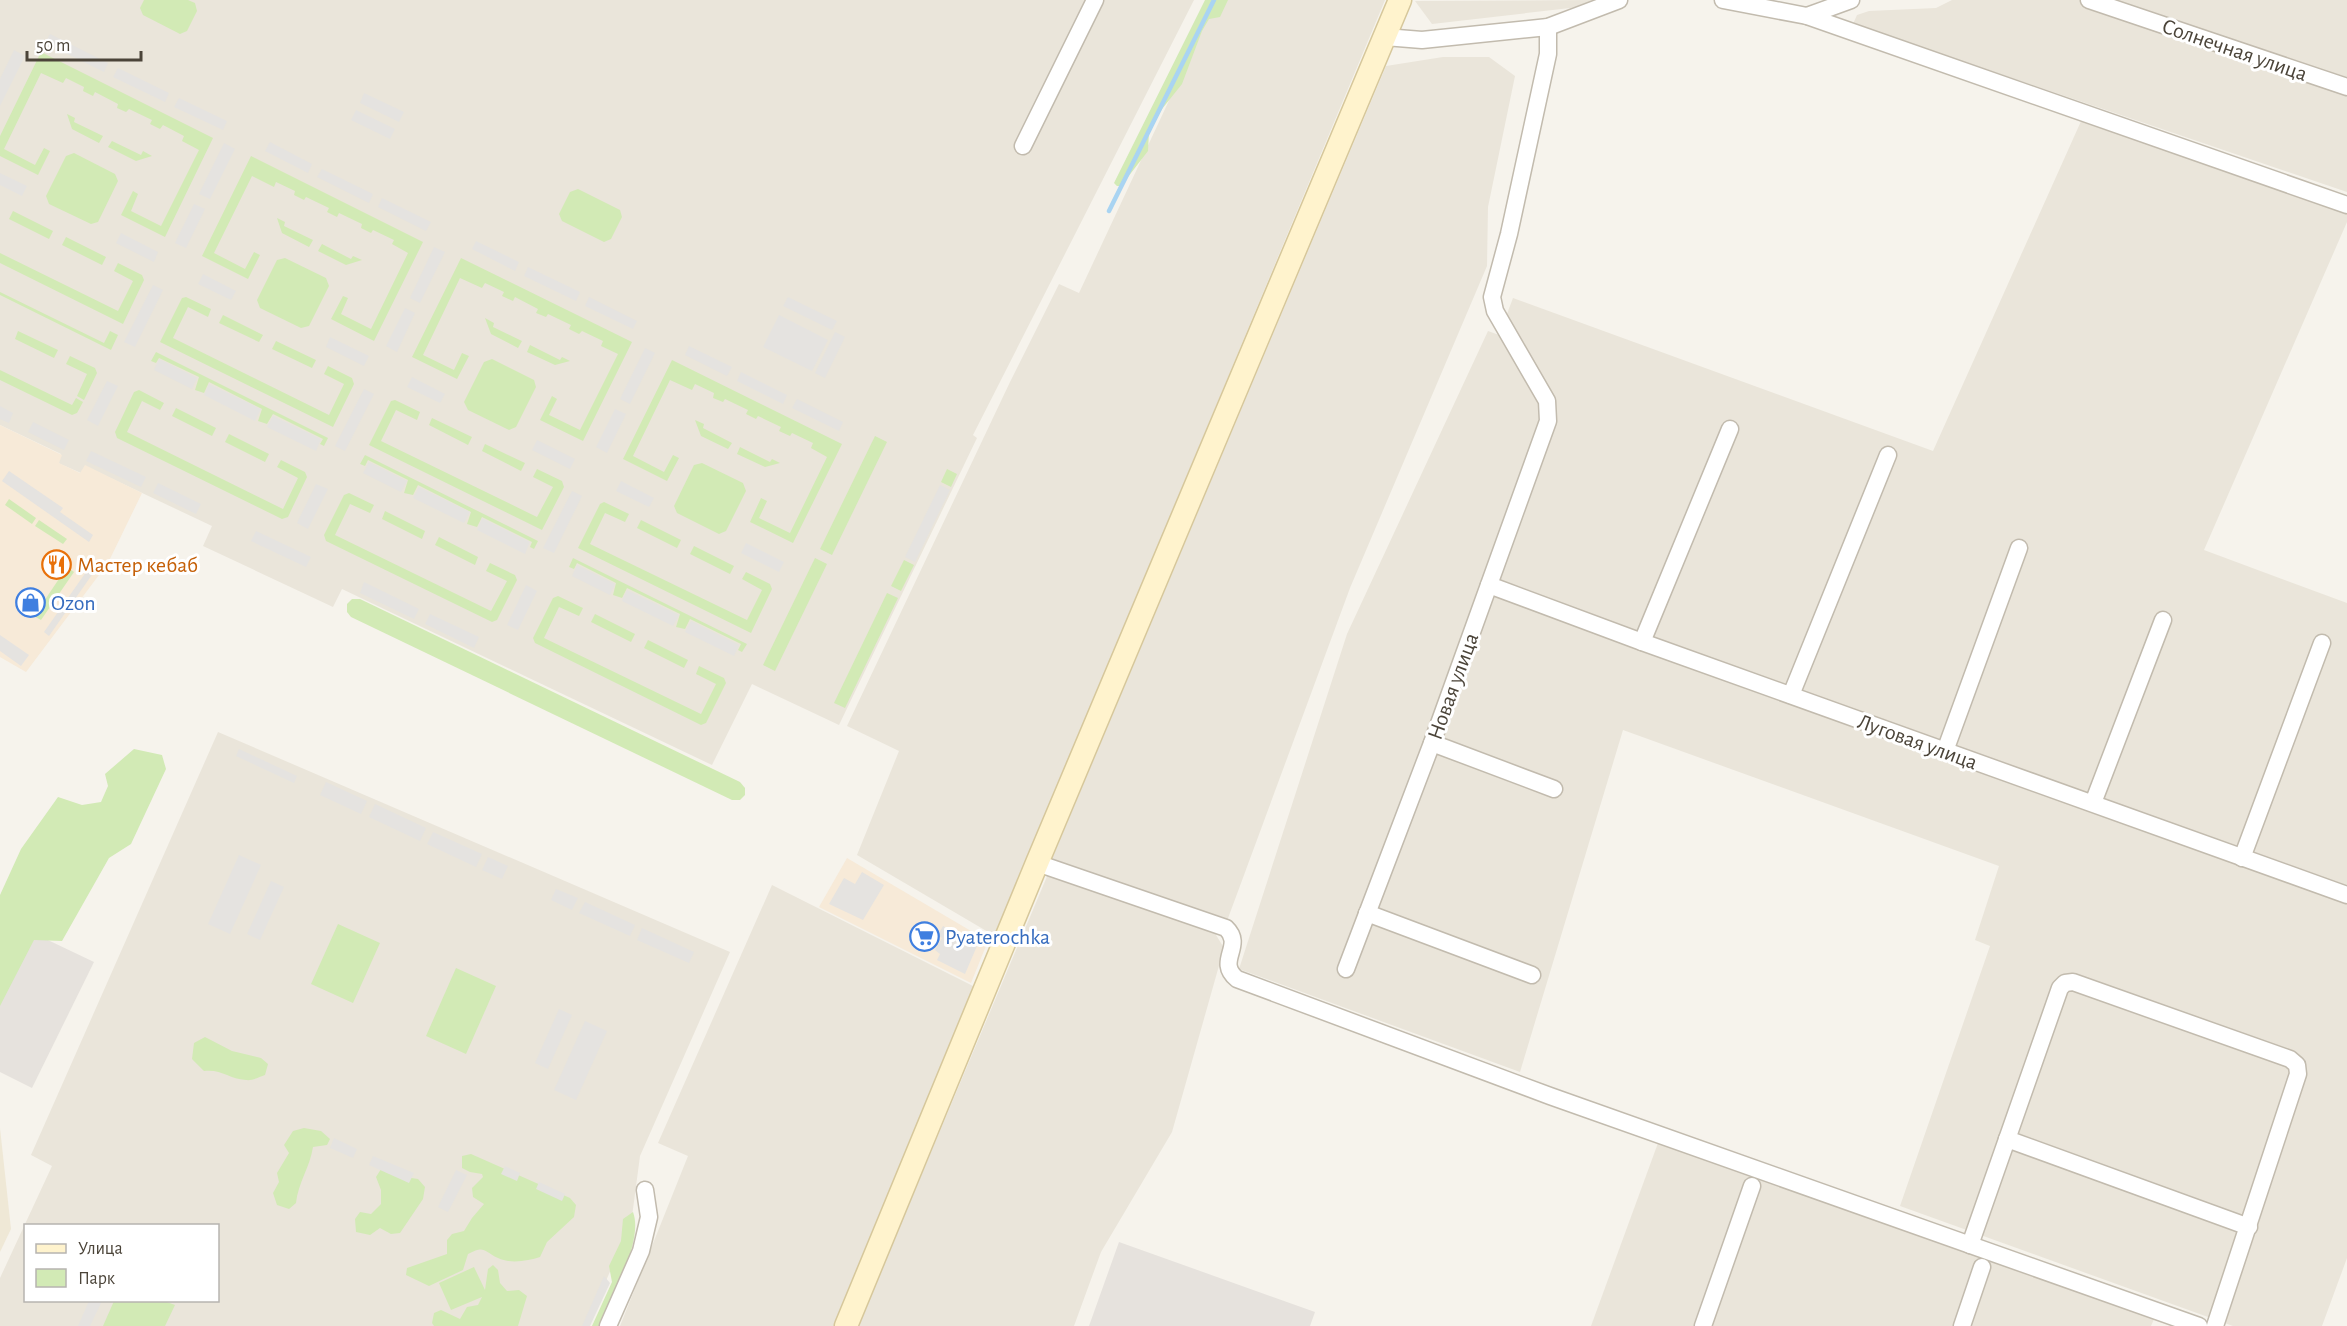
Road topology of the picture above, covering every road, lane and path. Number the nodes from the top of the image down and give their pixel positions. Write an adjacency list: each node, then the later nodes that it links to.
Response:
1 (1095, 0): 11 (street)
2 (1400, 0): 9 (main road)
3 (1619, 0): 8 (street)
4 (1723, 0): 7 (street)
5 (1851, 0): 7 (street)
6 (2089, 0): 10 (street, Солнечная улица)
7 (1807, 16): 12 (street)
8 (1548, 27): 9 (street); 16 (street, Новая улица)
9 (1385, 38): 26 (main road)
10 (2347, 87)
11 (1023, 146)
12 (2347, 205)
13 (1730, 429): 18 (street)
14 (1888, 455): 20 (street)
15 (2019, 548): 22 (street)
16 (1489, 585): 18 (street, Луговая улица); 21 (street, Новая улица)
17 (2163, 620): 24 (street)
18 (1642, 642): 20 (street, Луговая улица)
19 (2322, 643): 25 (street)
20 (1791, 695): 22 (street, Луговая улица)
21 (1431, 742): 23 (street); 28 (street, Новая улица)
22 (1945, 751): 24 (street, Луговая улица)
23 (1554, 789)
24 (2093, 802): 25 (street, Луговая улица)
25 (2242, 858): 27 (street, Луговая улица)
26 (1037, 863): 35 (street); 39 (main road)
27 (2347, 895)
28 (1367, 913): 29 (street, Новая улица); 30 (street)
29 (1346, 969)
30 (1533, 975)
31 (2007, 1139): 34 (street); 34 (street); 35 (street)
32 (1752, 1186): 40 (street)
33 (645, 1191): 38 (street)
34 (2249, 1227): 42 (street)
35 (1970, 1245): 37 (street)
36 (1983, 1267): 41 (street)
37 (2192, 1325)
38 (608, 1326)
39 (846, 1326)
40 (1703, 1326)
41 (1962, 1326)
42 (2215, 1326)

